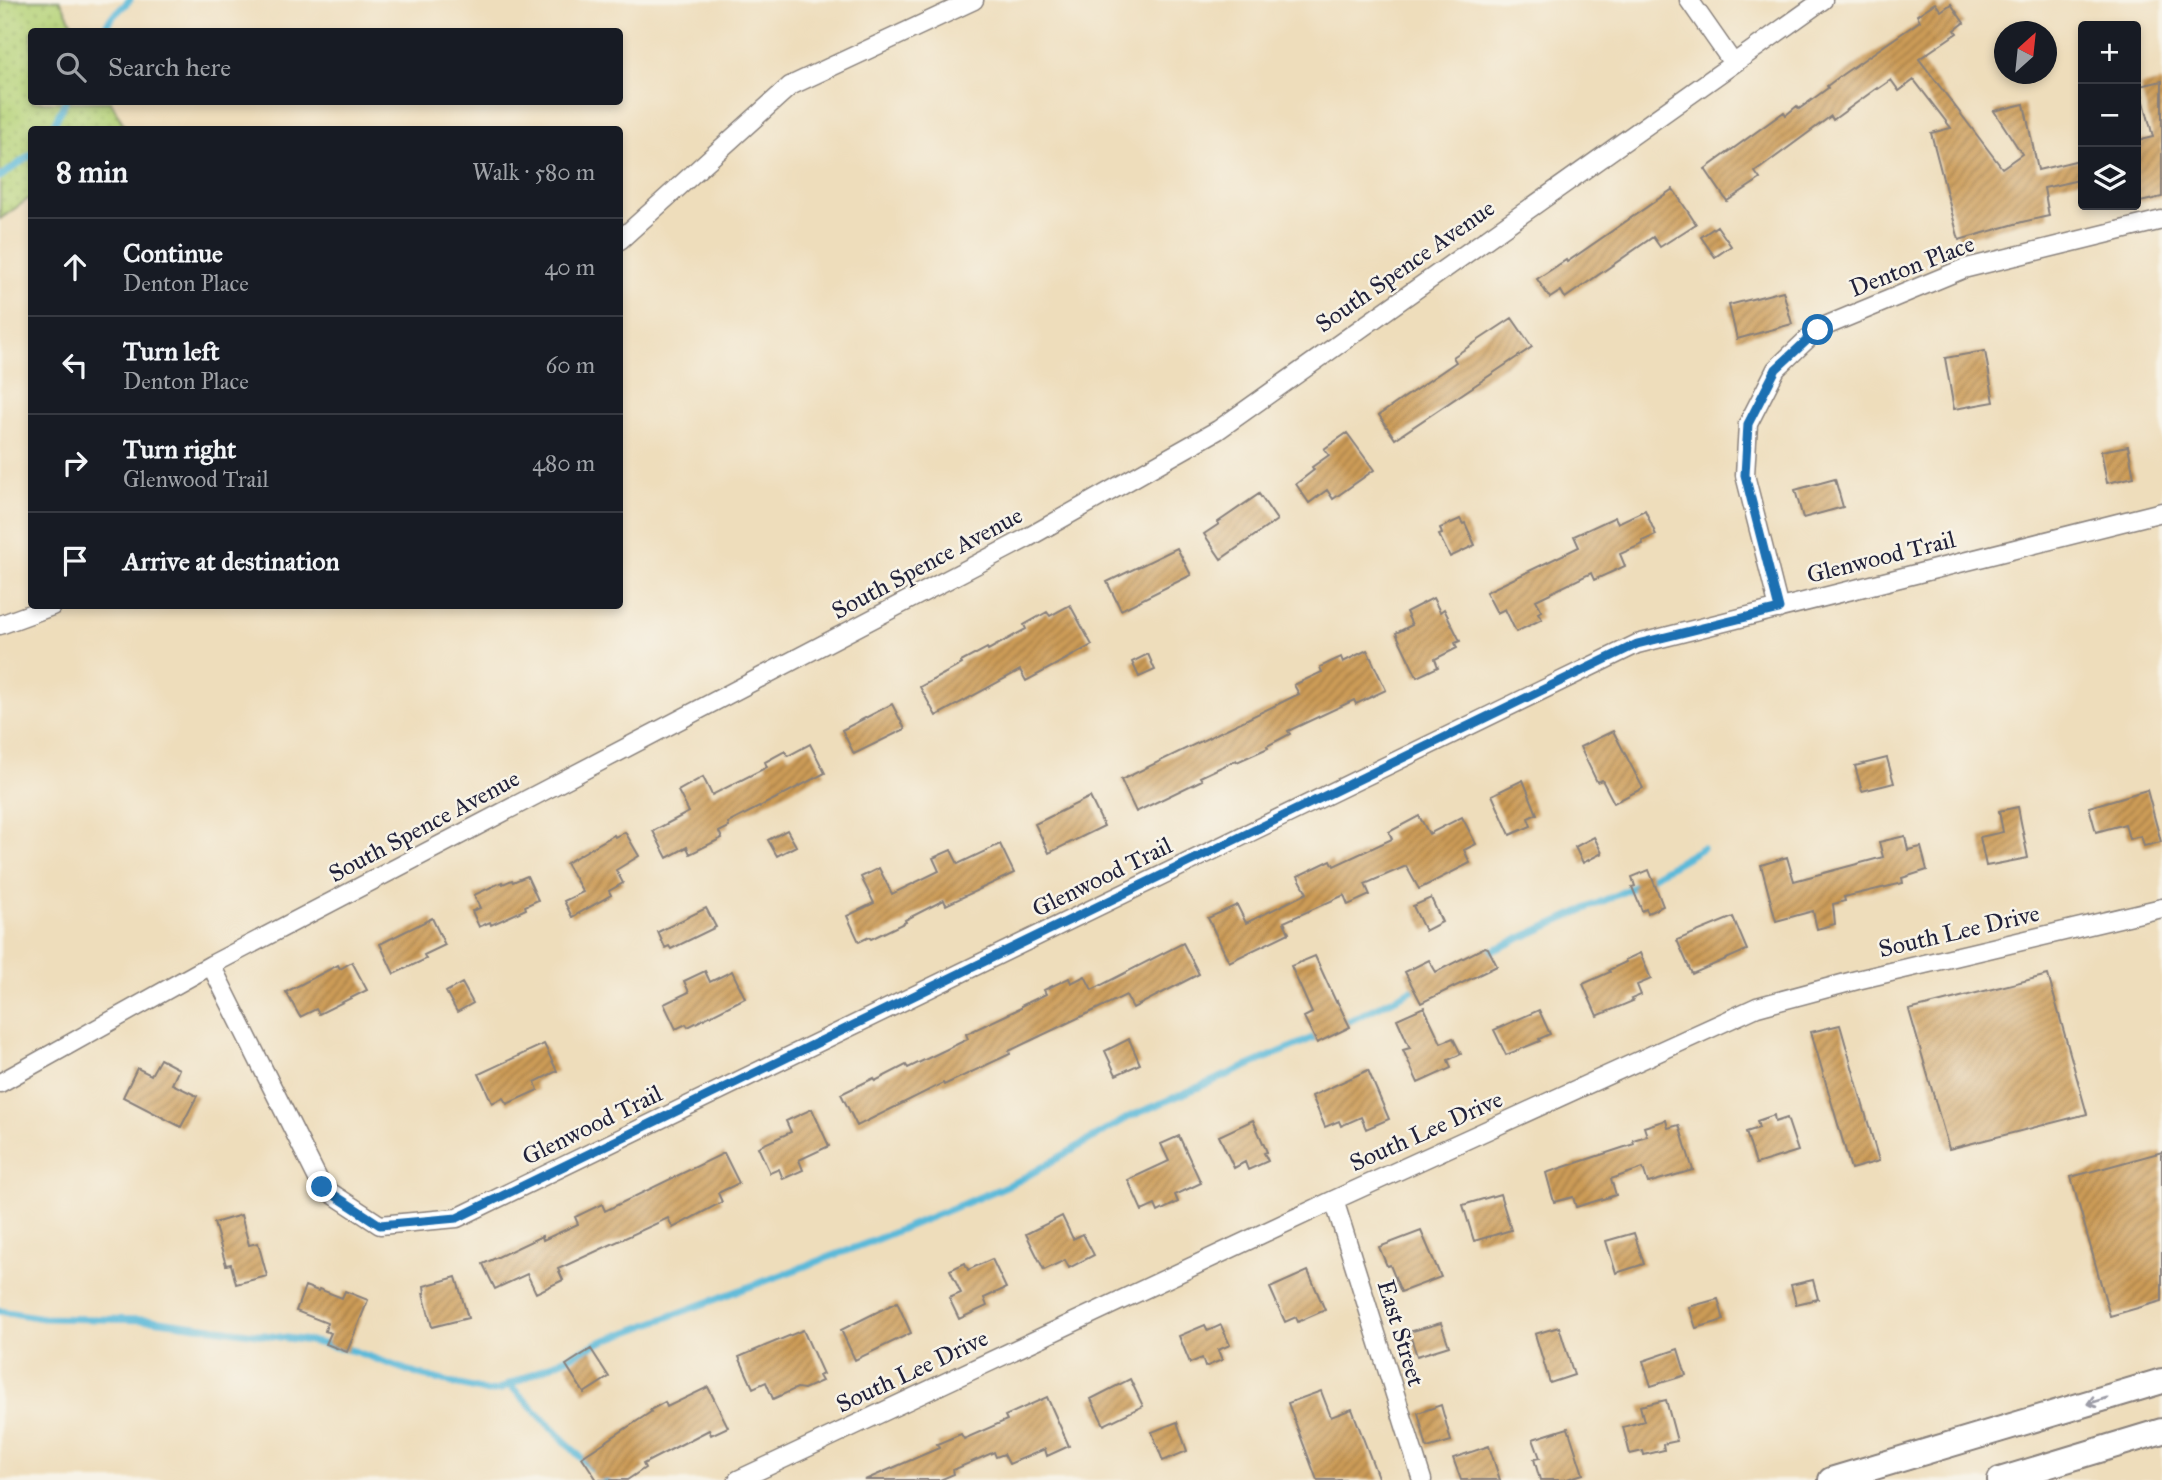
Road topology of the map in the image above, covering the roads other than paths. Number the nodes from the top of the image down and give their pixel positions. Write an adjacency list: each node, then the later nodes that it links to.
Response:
1 (974, 0): 6 (street)
2 (1689, 0): 4 (street)
3 (1823, 0): 4 (street, South Spence Avenue)
4 (1733, 63): 12 (street, South Spence Avenue)
5 (2162, 220): 9 (street, Denton Place)
6 (623, 237)
7 (2162, 512): 9 (street, Glenwood Trail)
8 (44, 609): 10 (street)
9 (1779, 609): 12 (street, Glenwood Trail)
10 (0, 625)
11 (2162, 908): 14 (street, South Lee Drive)
12 (211, 965): 13 (street, South Spence Avenue)
13 (0, 1083)
14 (1334, 1200): 17 (street, South Lee Drive); 18 (street, East Street)
15 (2162, 1381): 19 (street, one-way to 19)
16 (2162, 1431): 20 (street)
17 (738, 1480)
18 (1422, 1480)
19 (1831, 1480)
20 (2000, 1480)

